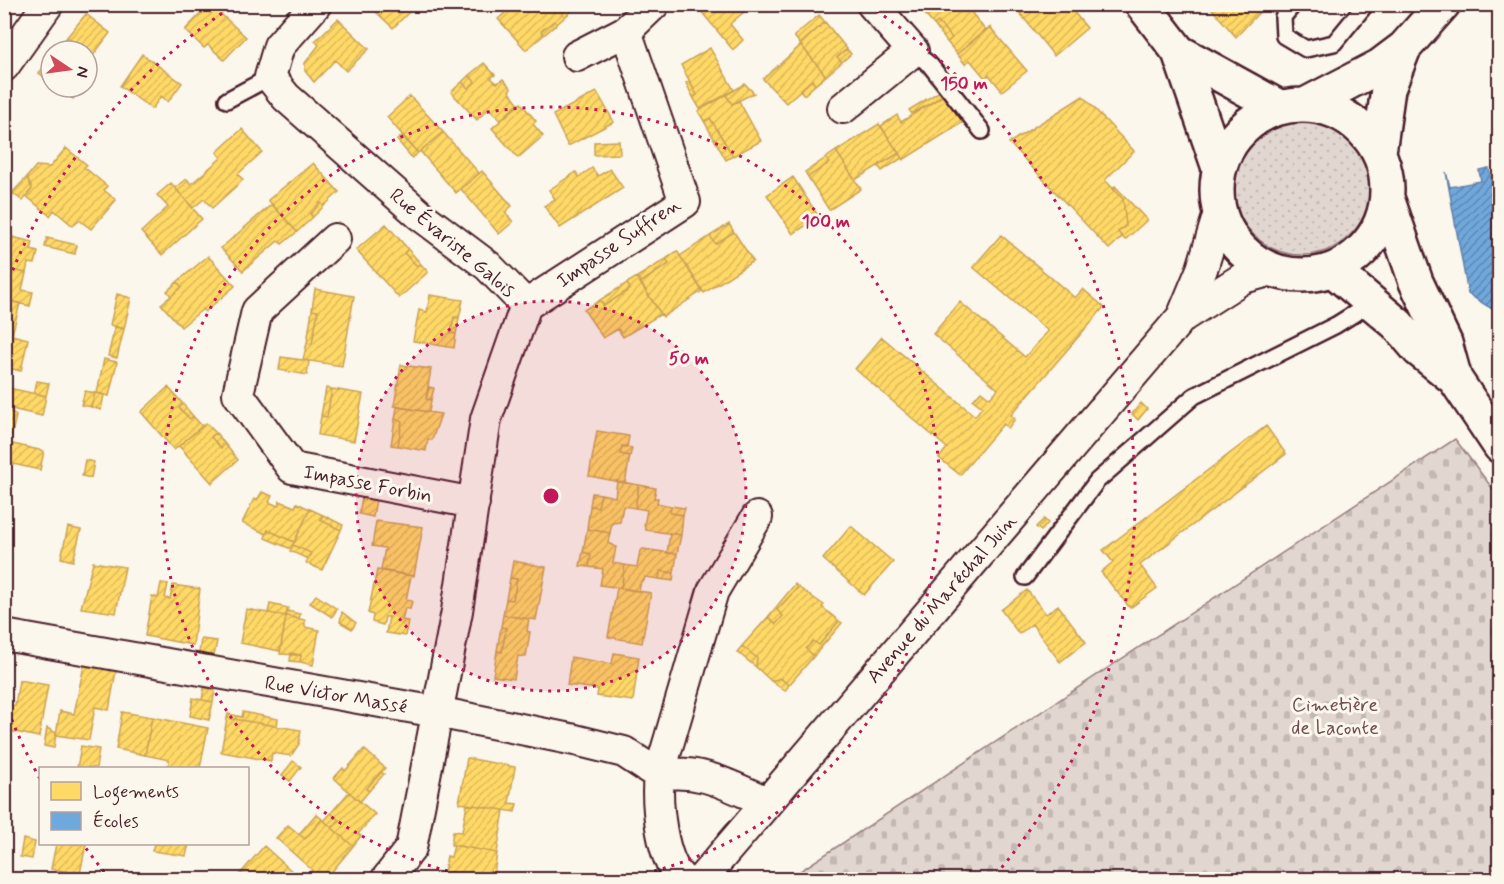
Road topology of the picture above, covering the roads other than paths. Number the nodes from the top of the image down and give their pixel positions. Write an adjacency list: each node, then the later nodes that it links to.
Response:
1 (48, 4): 14 (street)
2 (316, 4): 15 (street)
3 (654, 4): 9 (street)
4 (872, 4): 11 (street)
5 (1142, 4): 12 (street)
6 (1294, 4): 7 (lane)
7 (1366, 4)
8 (1443, 4): 10 (street)
9 (626, 30): 13 (street); 28 (street, Impasse Suffren)
10 (1404, 48): 17 (street); 20 (street)
11 (913, 51): 18 (street); 19 (lane)
12 (1179, 52): 17 (street); 21 (street)
13 (577, 56)
14 (4, 66)
15 (270, 77): 16 (lane); 28 (street, Rue Évariste Galois)
16 (227, 100)
17 (1293, 105): 20 (street); 21 (street)
18 (843, 108)
19 (982, 131)
20 (1379, 152): 22 (street)
21 (1219, 168): 23 (street)
22 (1387, 198): 26 (street); 30 (street)
23 (1219, 213): 25 (street); 29 (street, Avenue du Maréchal Juin)
24 (335, 239): 32 (street, Impasse Forbin)
25 (1272, 270): 26 (street); 29 (street, Avenue du Maréchal Juin)
26 (1333, 270): 27 (street)
27 (1373, 302): 30 (street); 34 (lane)
28 (526, 305): 32 (street, Rue Évariste Galois)
29 (1182, 317): 38 (street, Avenue du Maréchal Juin)
30 (1455, 379): 31 (street)
31 (1498, 443)
32 (474, 503): 36 (street, Rue Évariste Galois)
33 (757, 517): 37 (street)
34 (1025, 577)
35 (4, 635): 36 (street, Rue Victor Massé)
36 (436, 712): 37 (street, Rue Victor Massé); 39 (street, Rue Évariste Galois)
37 (659, 775): 38 (street); 40 (street)
38 (767, 802): 41 (street, Avenue du Maréchal Juin)
39 (386, 879)
40 (683, 879)
41 (701, 879)

